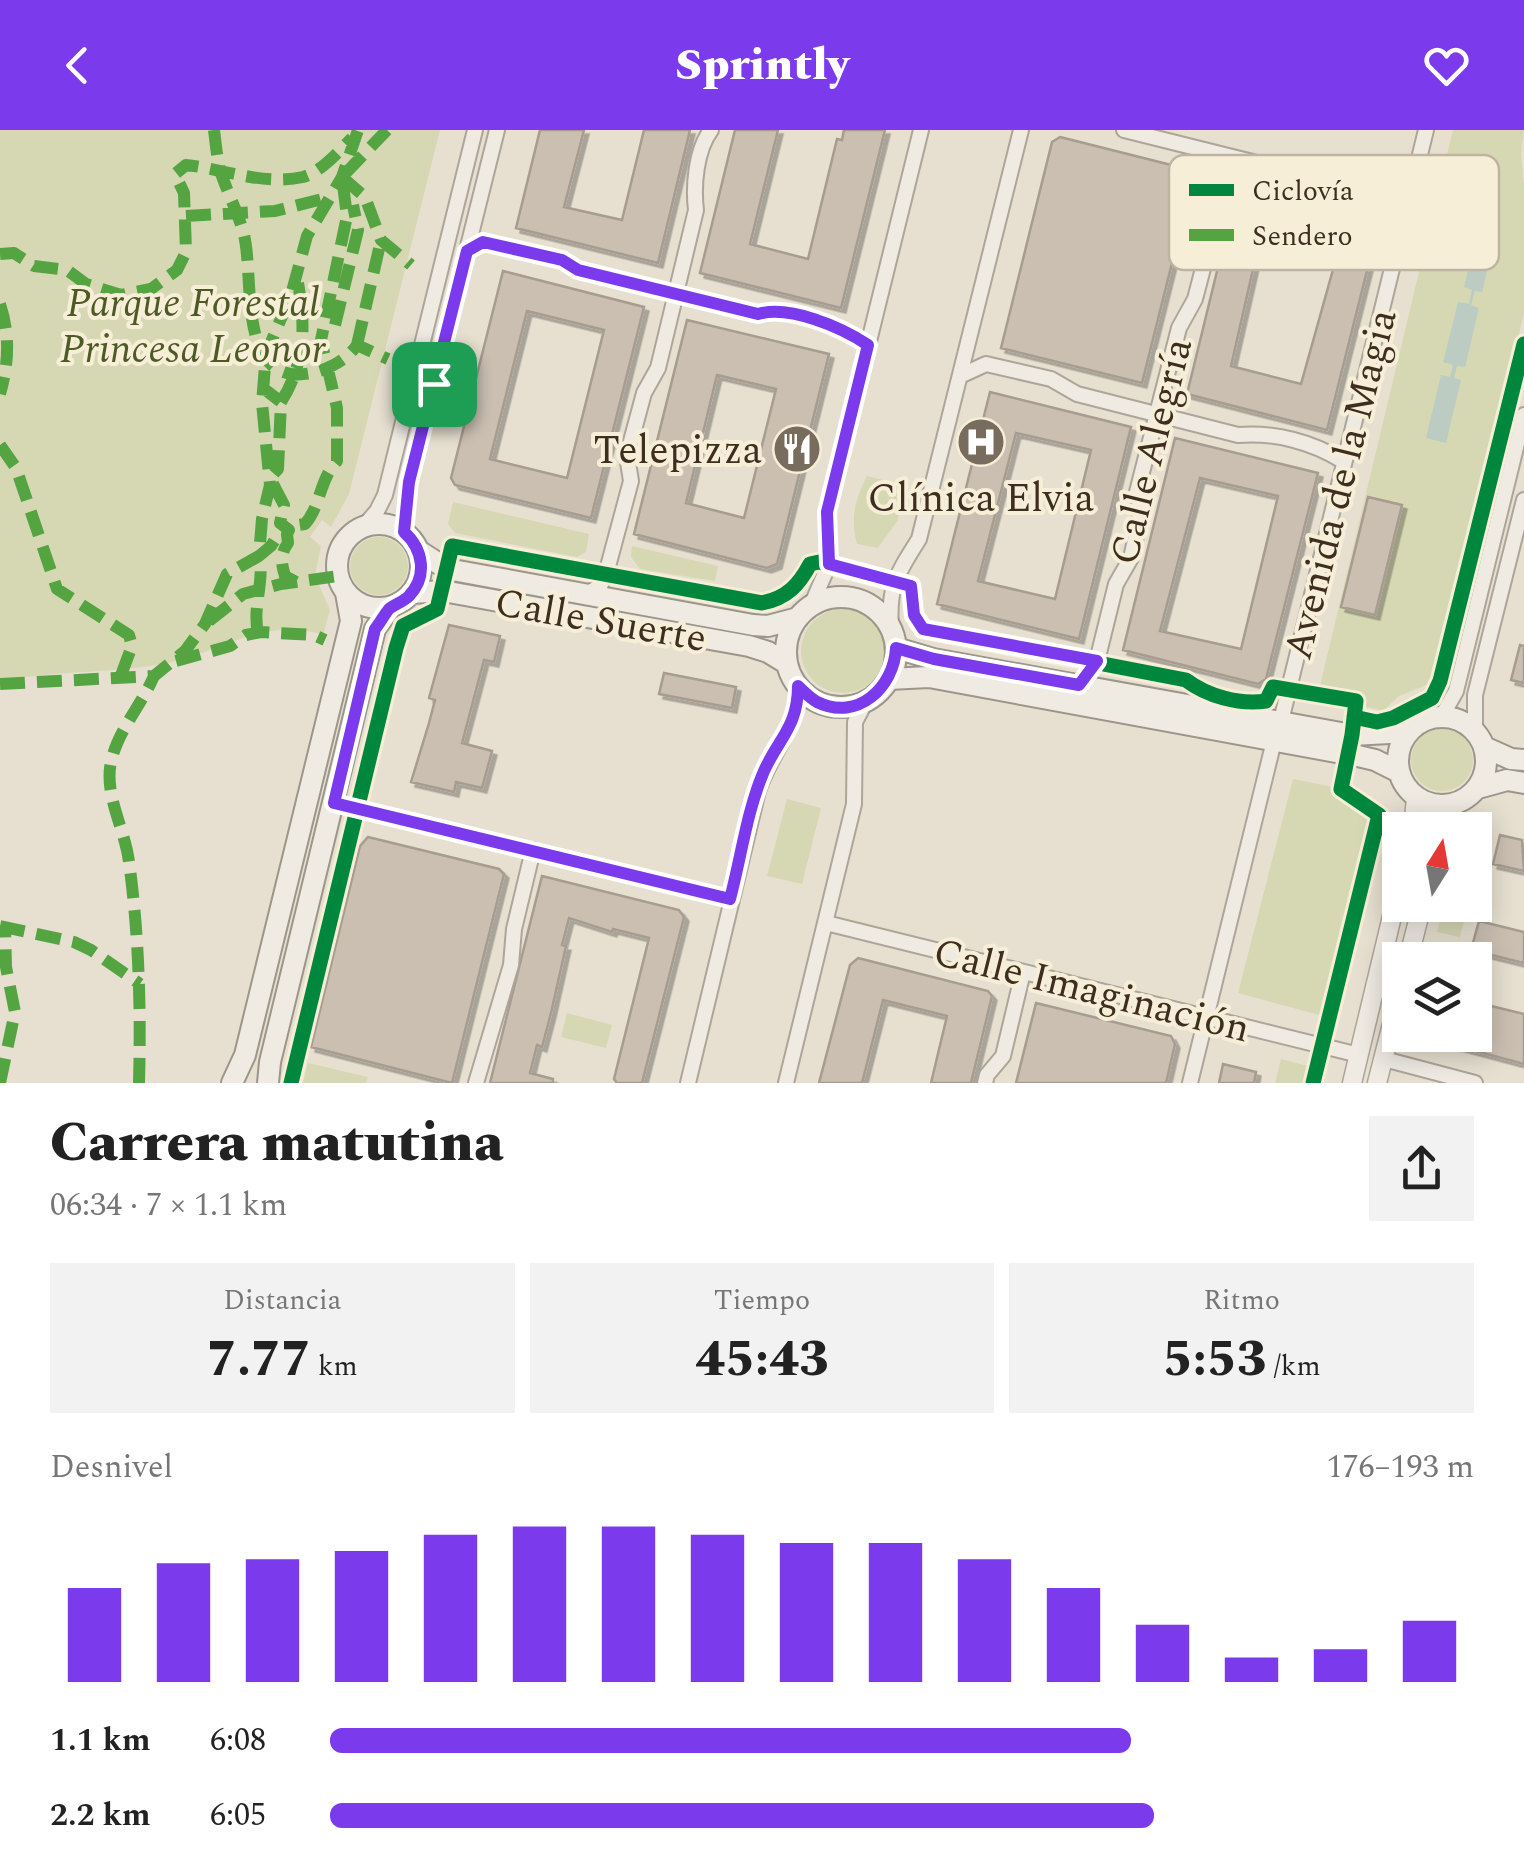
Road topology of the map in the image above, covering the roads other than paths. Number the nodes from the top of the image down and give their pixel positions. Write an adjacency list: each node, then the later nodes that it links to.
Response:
1 (476, 130): 21 (street)
2 (497, 130): 11 (street)
3 (711, 130): 14 (street)
4 (921, 130): 15 (street)
5 (1021, 130): 16 (street)
6 (1124, 130): 8 (street)
7 (1426, 130): 10 (street, Avenida de la Magia)
8 (1223, 154): 9 (street)
9 (1227, 155)
10 (1420, 155)
11 (467, 251): 14 (street); 22 (street)
12 (1202, 270): 17 (street, Calle Alegría)
13 (1392, 270): 19 (street, Avenida de la Magia)
14 (675, 294): 15 (street); 26 (street)
15 (868, 345): 28 (street)
16 (960, 376): 17 (street); 29 (street)
17 (1157, 415): 19 (street); 32 (street, Calle Alegría)
18 (1524, 415): 35 (street)
19 (1344, 462): 36 (street, Avenida de la Magia)
20 (1524, 500): 38 (street)
21 (364, 526): 22 (main road); 25 (main road)
22 (404, 532): 23 (main road)
23 (419, 551): 24 (main road); 26 (main road, Calle Suerte)
24 (412, 593): 27 (main road); 30 (main road, Calle Suerte)
25 (346, 594): 27 (main road); 57 (main road)
26 (587, 594): 28 (main road, Calle Suerte)
27 (391, 607): 44 (main road)
28 (804, 612): 29 (main road); 30 (main road)
29 (893, 638): 31 (main road); 32 (main road)
30 (786, 663): 33 (main road)
31 (889, 679): 34 (main road); 36 (main road)
32 (1079, 685): 36 (main road)
33 (798, 686): 34 (main road); 49 (street)
34 (866, 701): 51 (street)
35 (1442, 716): 37 (main road); 38 (main road)
36 (1277, 731): 37 (main road); 40 (main road); 53 (street, Avenida de la Magia)
37 (1408, 732): 40 (main road)
38 (1480, 739): 39 (main road); 42 (main road)
39 (1524, 760)
40 (1399, 772): 43 (main road)
41 (1524, 783): 42 (main road)
42 (1478, 788): 45 (main road)
43 (1416, 797): 45 (main road); 46 (street)
44 (334, 803): 48 (street); 58 (main road)
45 (1455, 804): 47 (street)
46 (1414, 812)
47 (1451, 812)
48 (533, 850): 49 (street); 59 (street)
49 (730, 899): 60 (street)
50 (1391, 922): 55 (street)
51 (826, 924): 52 (street, Calle Imaginación); 61 (street)
52 (1023, 972): 53 (street, Calle Imaginación); 62 (street)
53 (1207, 1017): 55 (street, Calle Imaginación); 63 (street, Avenida de la Magia)
54 (1386, 1052): 56 (street)
55 (1359, 1055): 64 (street)
56 (1384, 1059): 65 (street); 66 (street)
57 (232, 1083)
58 (268, 1083)
59 (476, 1083)
60 (688, 1083)
61 (786, 1083)
62 (985, 1083)
63 (1190, 1083)
64 (1352, 1083)
65 (1377, 1083)
66 (1475, 1083)

